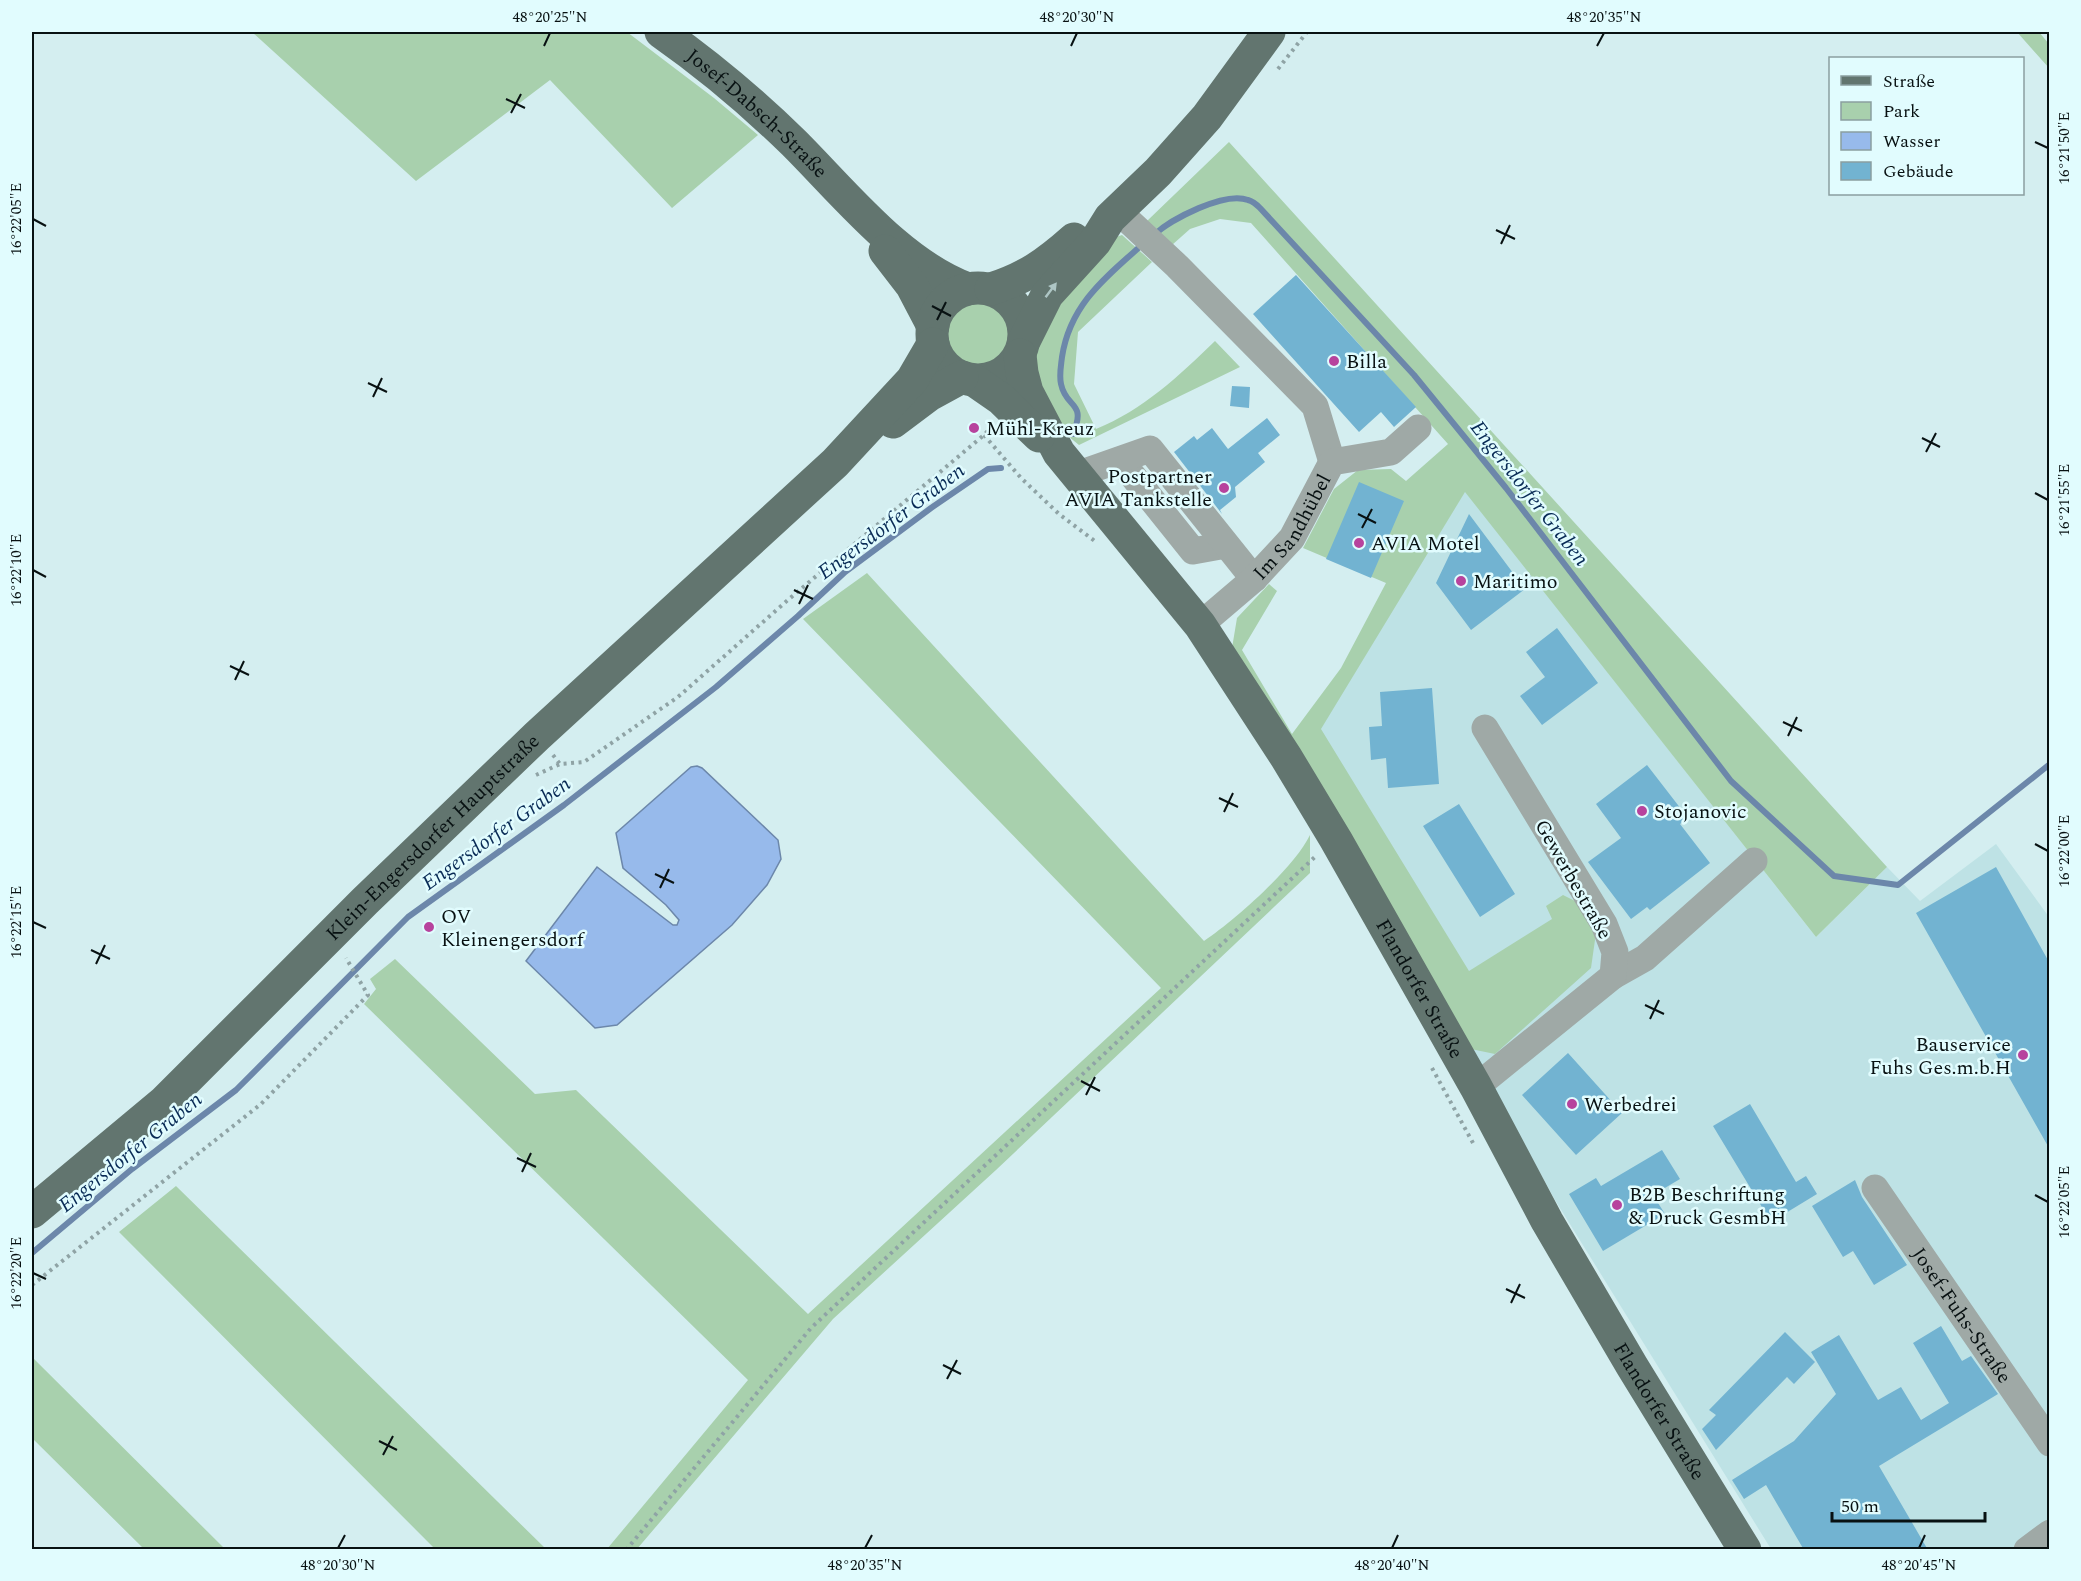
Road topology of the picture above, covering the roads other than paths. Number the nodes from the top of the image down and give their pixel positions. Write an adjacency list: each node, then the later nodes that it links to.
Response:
1 (661, 32): 3 (main road, Josef-Dabsch-Straße)
2 (1269, 32): 4 (main road)
3 (849, 201): 5 (main road, Josef-Dabsch-Straße); 6 (main road, Josef-Dabsch-Straße)
4 (1130, 226): 5 (main road); 7 (main road, one-way to 4); 10 (street)
5 (980, 289): 6 (main road); 7 (main road)
6 (933, 335): 8 (main road); 11 (main road)
7 (1022, 348): 8 (main road); 12 (main road, Flandorfer Straße)
8 (968, 379): 11 (main road); 12 (main road, Flandorfer Straße)
9 (1418, 428): 10 (street, Im Sandhübel)
10 (1332, 462): 13 (street, Im Sandhübel)
11 (835, 463): 20 (main road, Klein-Engersdorfer Hauptstraße)
12 (1067, 464): 13 (street); 14 (main road, Flandorfer Straße)
13 (1254, 579): 14 (street, Im Sandhübel)
14 (1200, 625): 18 (main road, Flandorfer Straße)
15 (1485, 728): 17 (street, Gewerbestraße)
16 (1754, 861): 17 (street)
17 (1613, 976): 18 (street)
18 (1476, 1087): 23 (main road, Flandorfer Straße)
19 (1875, 1188): 21 (street, Josef-Fuhs-Straße)
20 (32, 1212)
21 (2049, 1443)
22 (2049, 1533): 24 (street)
23 (1745, 1550)
24 (2027, 1550)

